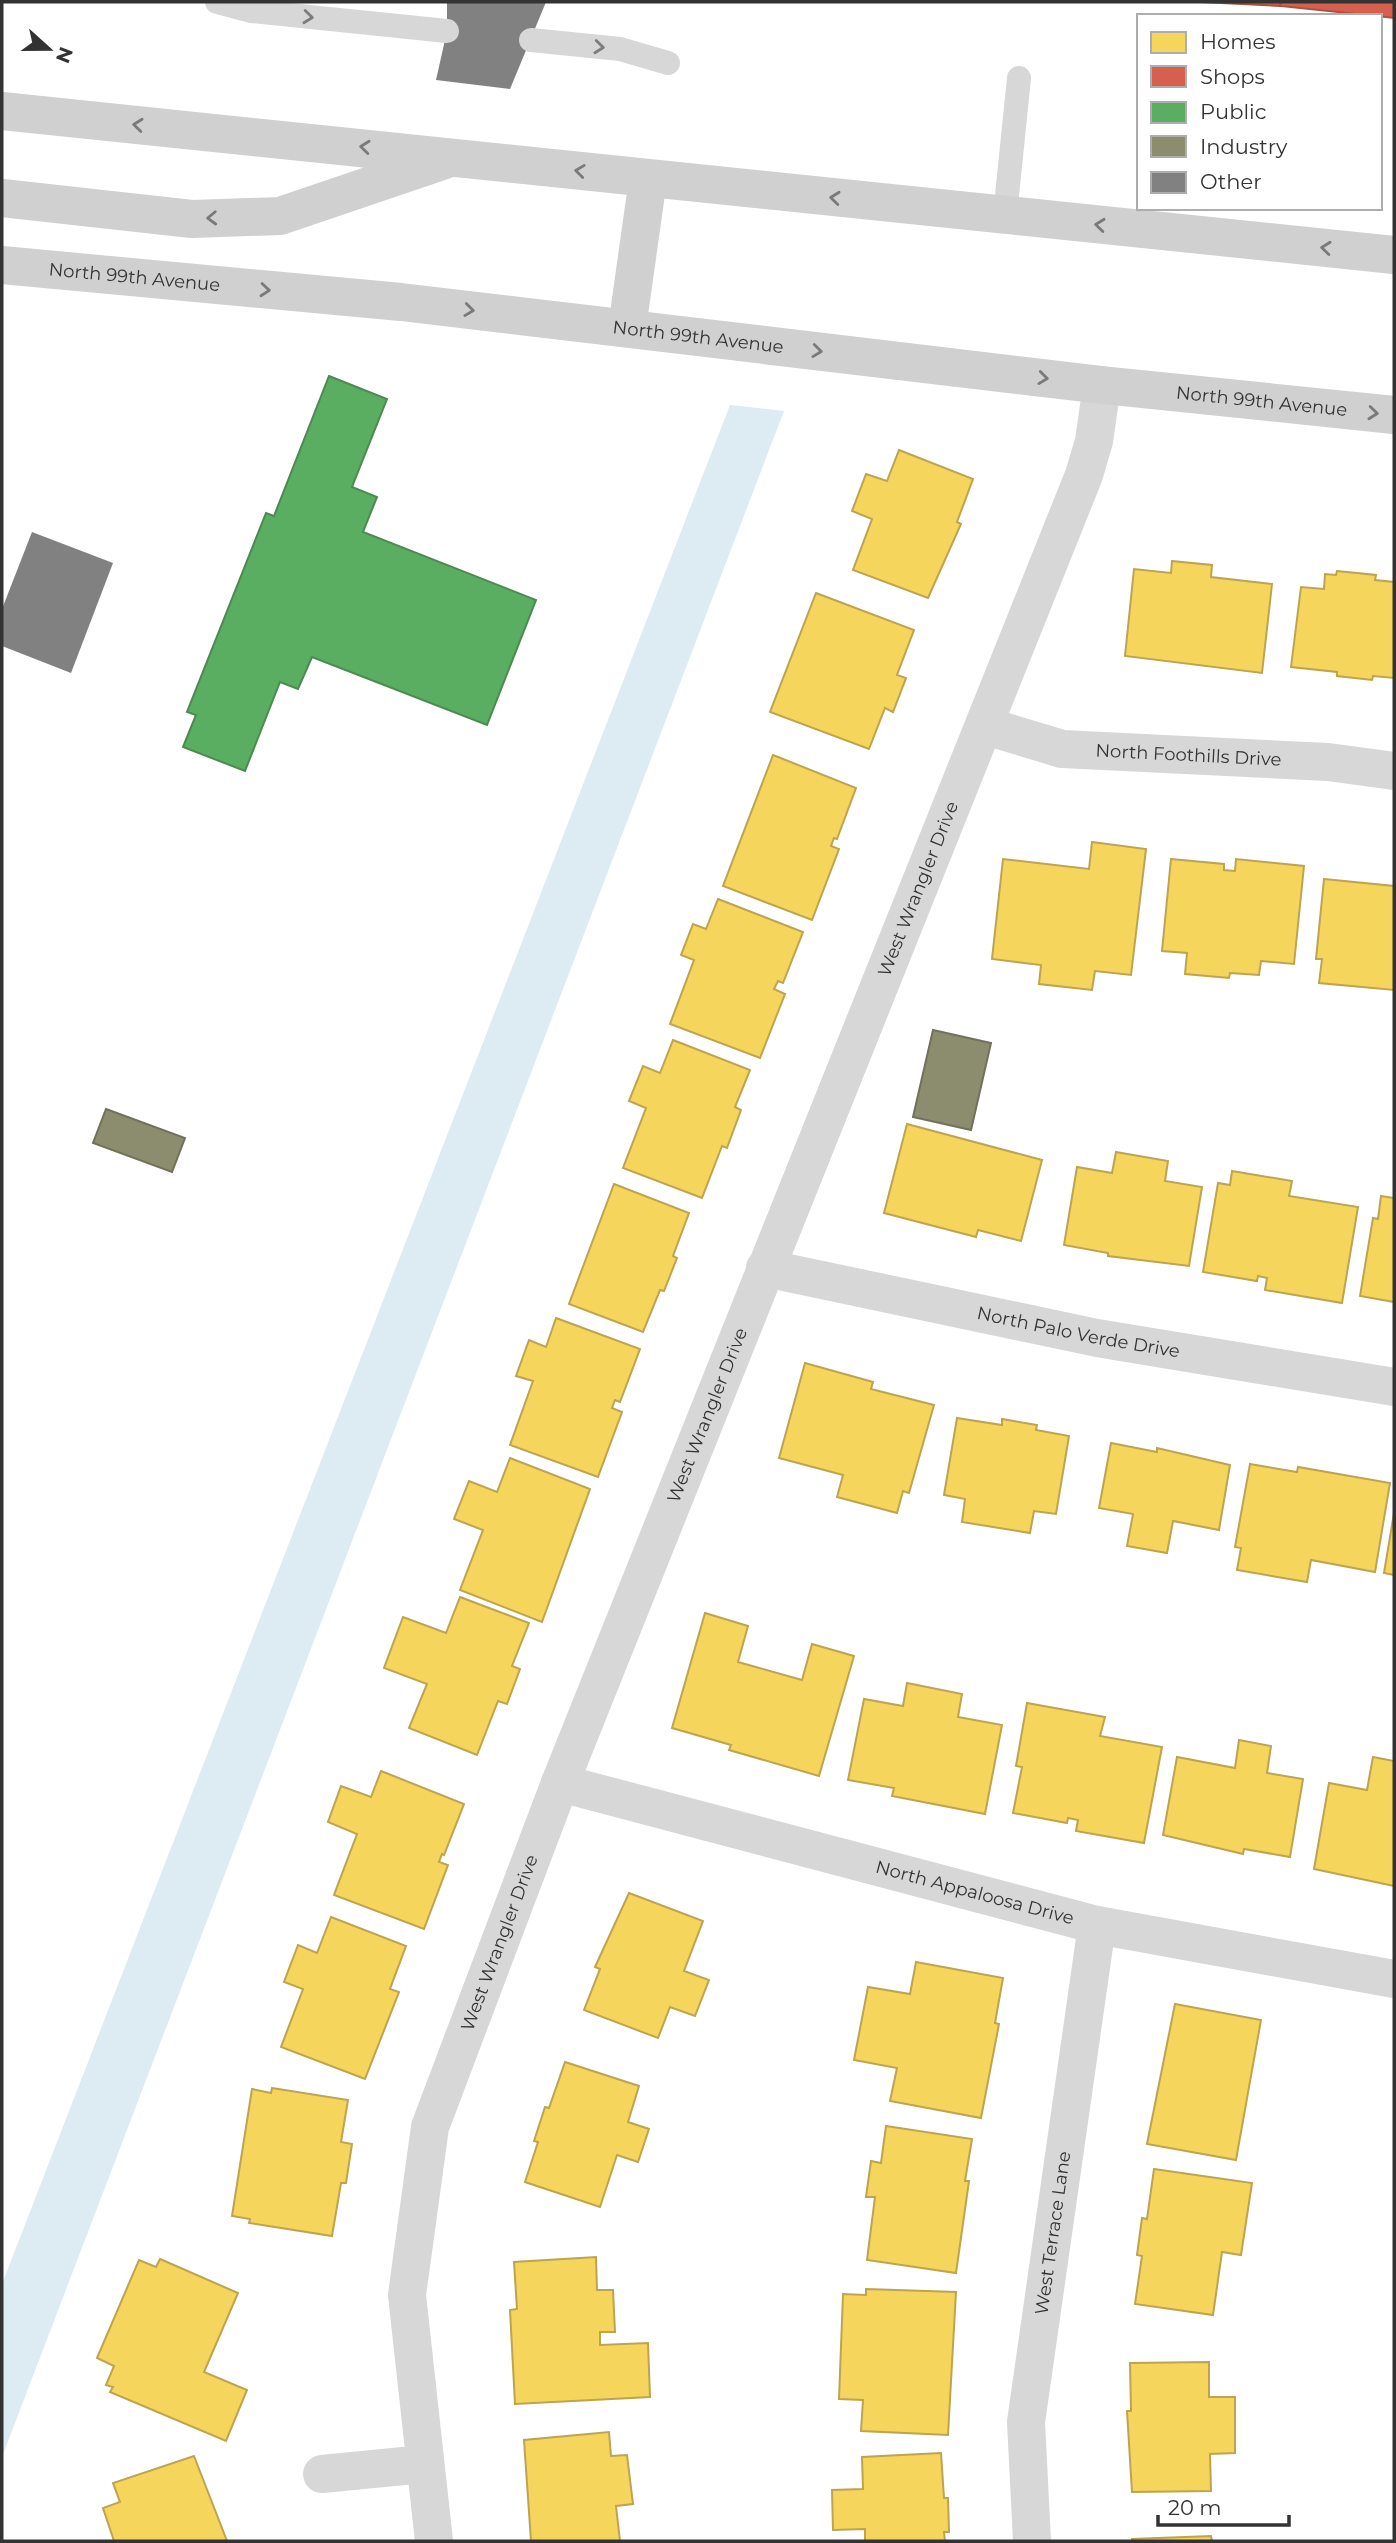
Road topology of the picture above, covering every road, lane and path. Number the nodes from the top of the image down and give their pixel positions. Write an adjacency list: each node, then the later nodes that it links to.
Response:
1 (216, 2): 2 (lane, one-way to 2)
2 (447, 31)
3 (531, 40): 4 (lane, one-way to 4)
4 (668, 63)
5 (1019, 78): 10 (lane)
6 (2, 111): 7 (main road, one-way to 6)
7 (457, 156): 8 (main road, one-way to 7); 9 (main road, one-way to 9)
8 (648, 179): 10 (main road, one-way to 8); 13 (main road)
9 (2, 198)
10 (1005, 215): 11 (main road, one-way to 10)
11 (1394, 256)
12 (2, 265): 13 (main road, North 99th Avenue, one-way to 13)
13 (627, 328): 14 (main road, North 99th Avenue, one-way to 14)
14 (1102, 385): 15 (main road, North 99th Avenue, one-way to 15); 16 (street, West Wrangler Drive)
15 (1394, 415)
16 (986, 726): 17 (street, North Foothills Drive); 18 (street, West Wrangler Drive)
17 (1394, 771)
18 (765, 1268): 19 (street, North Palo Verde Drive); 20 (street, West Wrangler Drive)
19 (1394, 1387)
20 (560, 1783): 21 (street, North Appaloosa Drive); 23 (street, West Wrangler Drive)
21 (1097, 1925): 22 (street, North Appaloosa Drive); 26 (street, West Terrace Lane)
22 (1394, 1979)
23 (424, 2465): 24 (street); 25 (street, West Wrangler Drive)
24 (322, 2474)
25 (434, 2541)
26 (1032, 2541)

